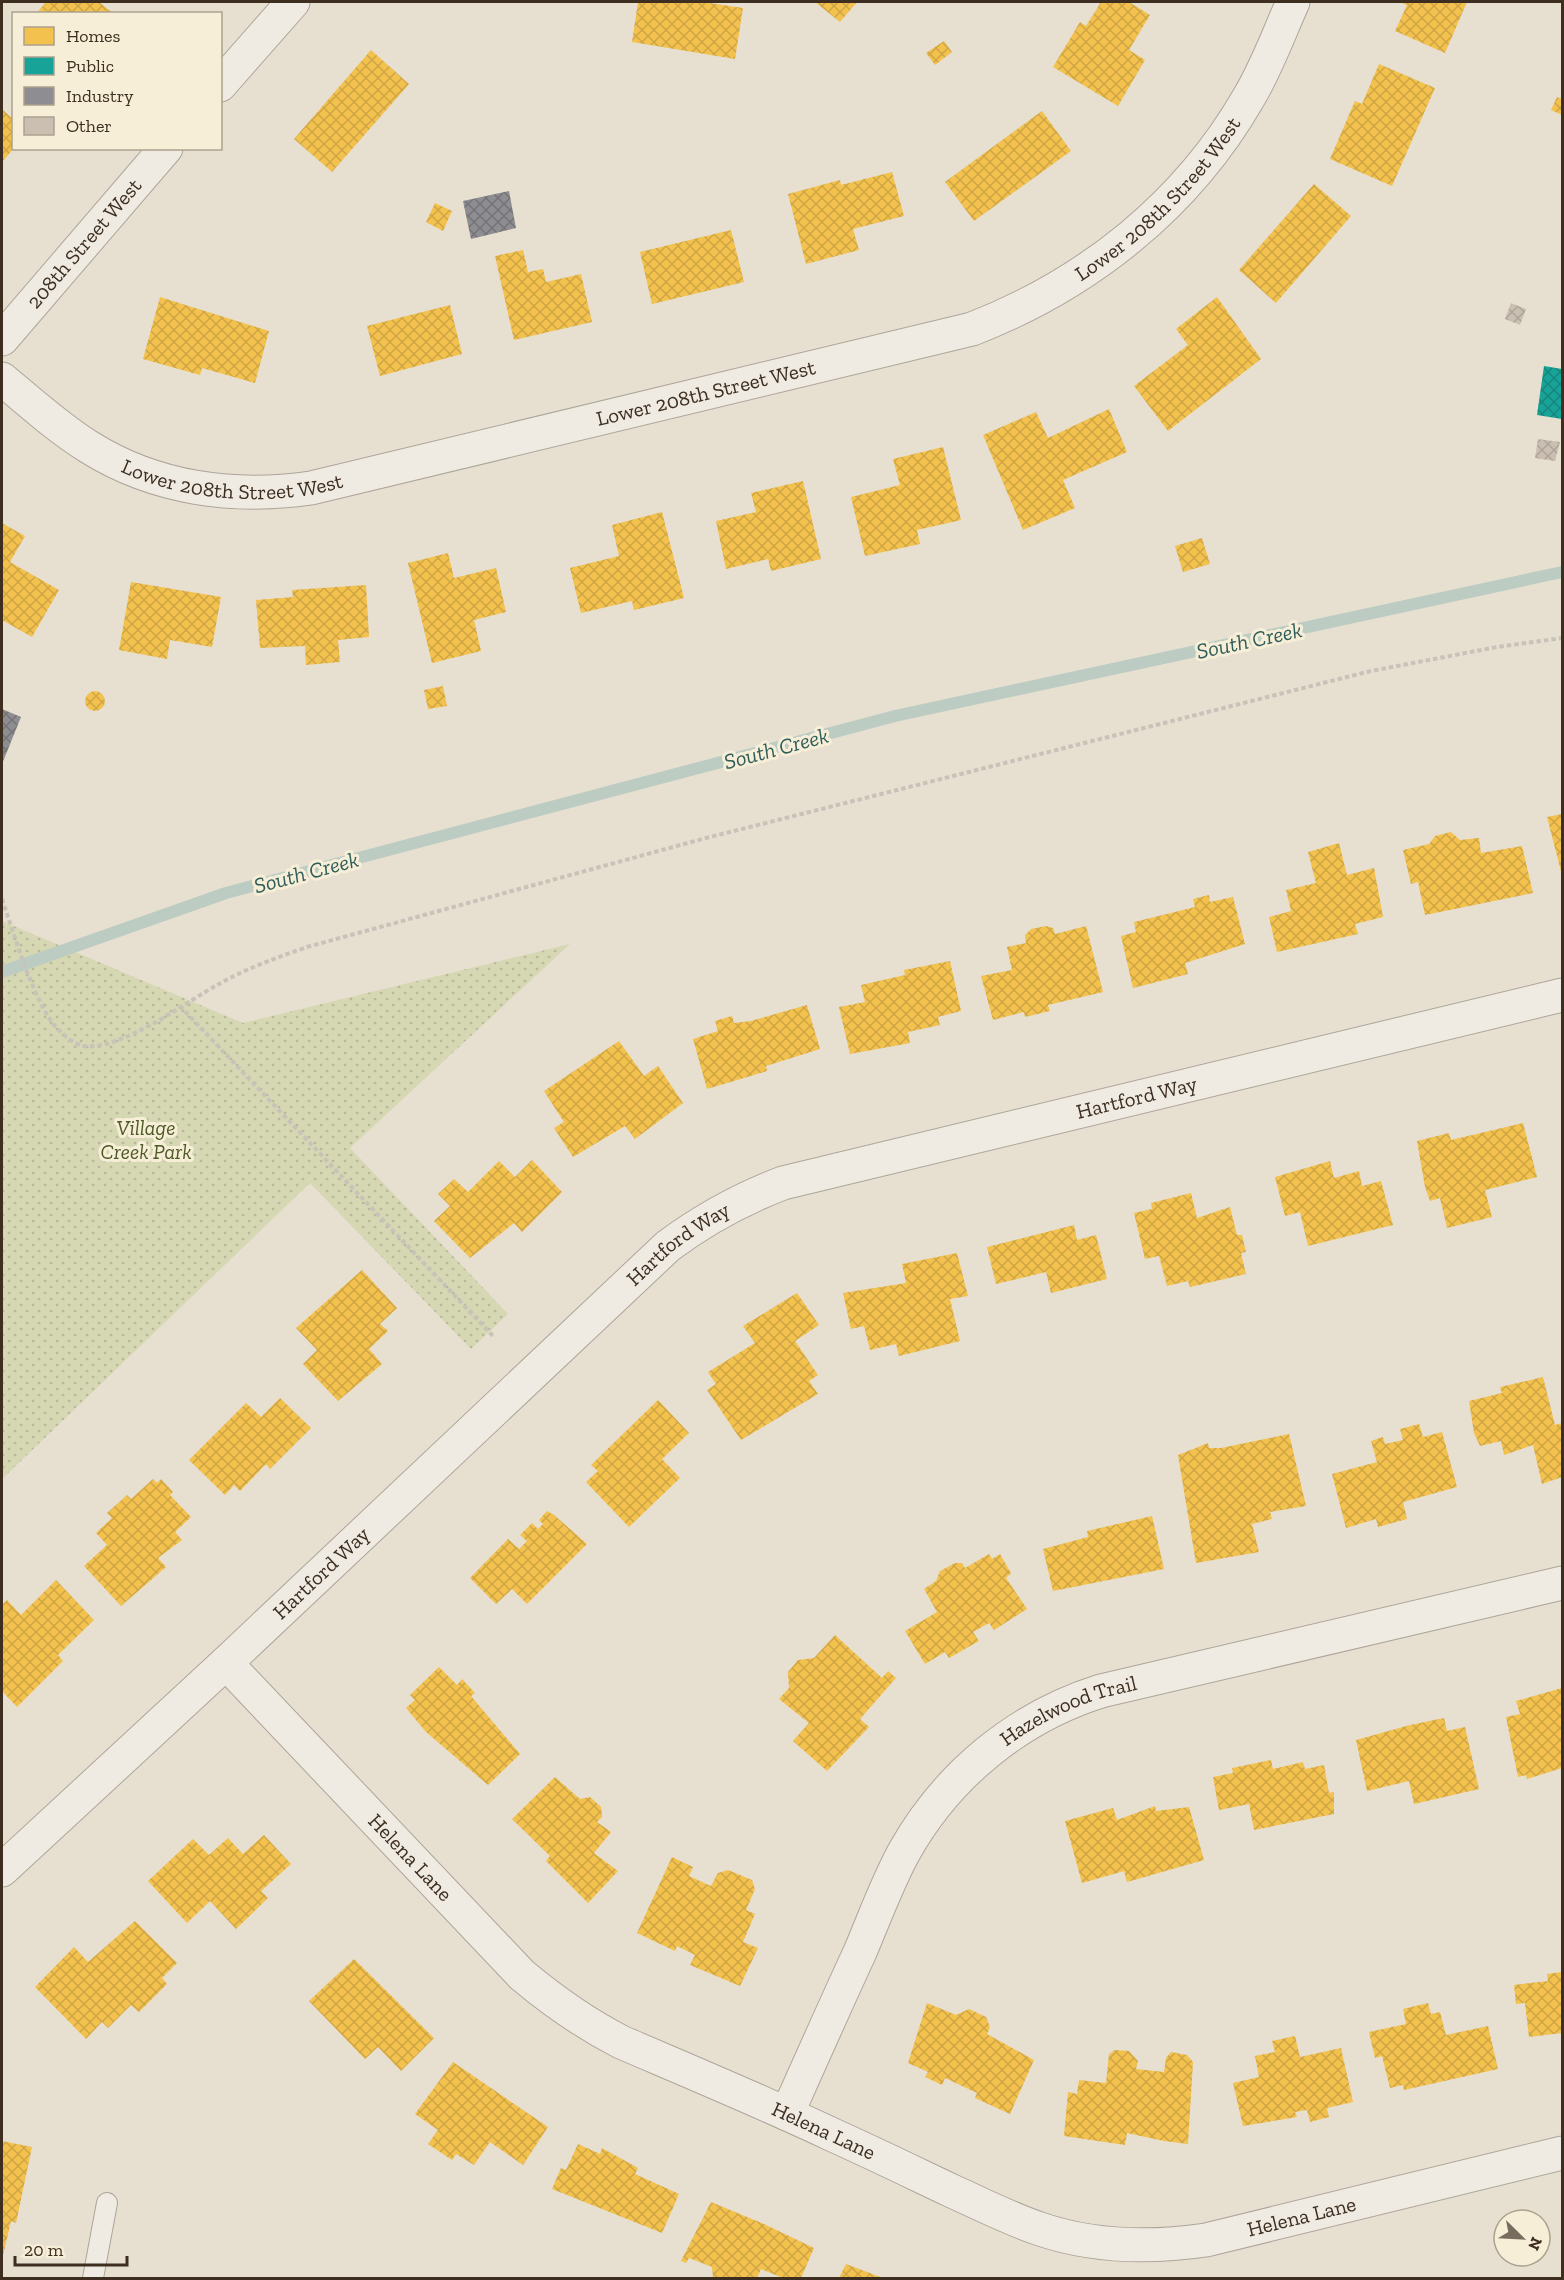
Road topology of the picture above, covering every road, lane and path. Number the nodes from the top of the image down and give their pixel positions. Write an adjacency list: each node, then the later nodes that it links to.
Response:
1 (293, 2): 3 (street)
2 (1293, 2): 6 (street, Lower 208th Street West)
3 (222, 83)
4 (164, 150): 5 (street, 208th Street West)
5 (2, 339)
6 (2, 379)
7 (1563, 638): 10 (path)
8 (2, 899): 10 (path)
9 (1563, 995): 13 (street, Hartford Way)
10 (180, 1006): 11 (path)
11 (493, 1336)
12 (1563, 1583): 15 (street, Hazelwood Trail)
13 (226, 1663): 14 (street, Hartford Way); 15 (street, Helena Lane)
14 (2, 1870)
15 (787, 2114): 16 (street, Helena Lane)
16 (1563, 2153)
17 (107, 2203): 18 (lane)
18 (93, 2278)

